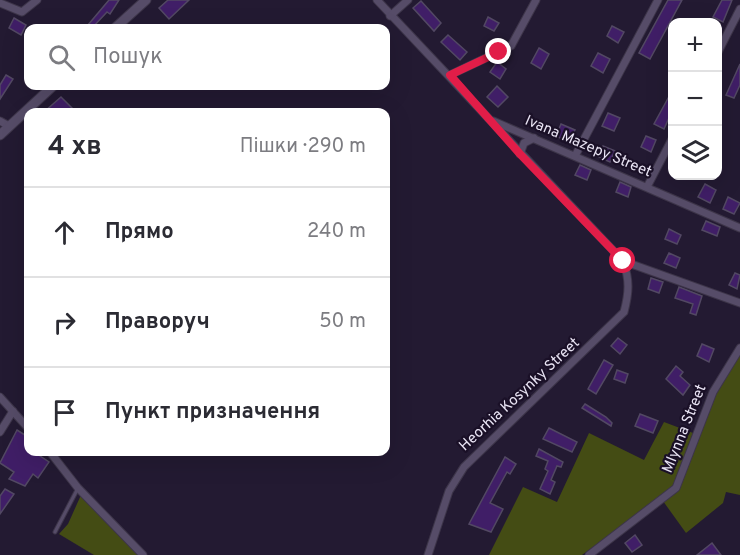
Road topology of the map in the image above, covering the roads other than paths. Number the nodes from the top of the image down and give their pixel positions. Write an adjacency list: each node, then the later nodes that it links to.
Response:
1 (37, 0): 7 (street)
2 (146, 0): 10 (street)
3 (377, 0): 9 (street, Ivana Mazepy Street)
4 (408, 0): 9 (street)
5 (536, 0): 12 (street)
6 (658, 0): 22 (street)
7 (0, 3)
8 (740, 9): 11 (street)
9 (390, 16): 12 (street, Ivana Mazepy Street)
10 (119, 24)
11 (722, 43)
12 (450, 75): 16 (street, Ivana Mazepy Street)
13 (48, 90): 15 (street)
14 (24, 108): 17 (street)
15 (25, 108)
16 (490, 120): 19 (street, Ivana Mazepy Street); 21 (street, Ivana Mazepy Street)
17 (4, 124): 18 (street)
18 (0, 135)
19 (534, 138): 21 (street); 22 (street, Ivana Mazepy Street)
20 (668, 147): 23 (street)
21 (520, 154): 25 (street, Ivana Mazepy Street)
22 (575, 156): 23 (street, Ivana Mazepy Street)
23 (647, 187): 24 (street, Ivana Mazepy Street)
24 (740, 228)
25 (623, 261): 26 (street); 36 (street, Heorhia Kosynky Street)
26 (740, 303)
27 (740, 348): 37 (street, Mlynna Street)
28 (0, 397): 29 (street)
29 (13, 411): 30 (street); 31 (street)
30 (24, 423)
31 (0, 432)
32 (53, 456): 33 (street)
33 (78, 488): 34 (lane); 35 (street)
34 (55, 532)
35 (143, 555)
36 (431, 555)
37 (589, 555)

